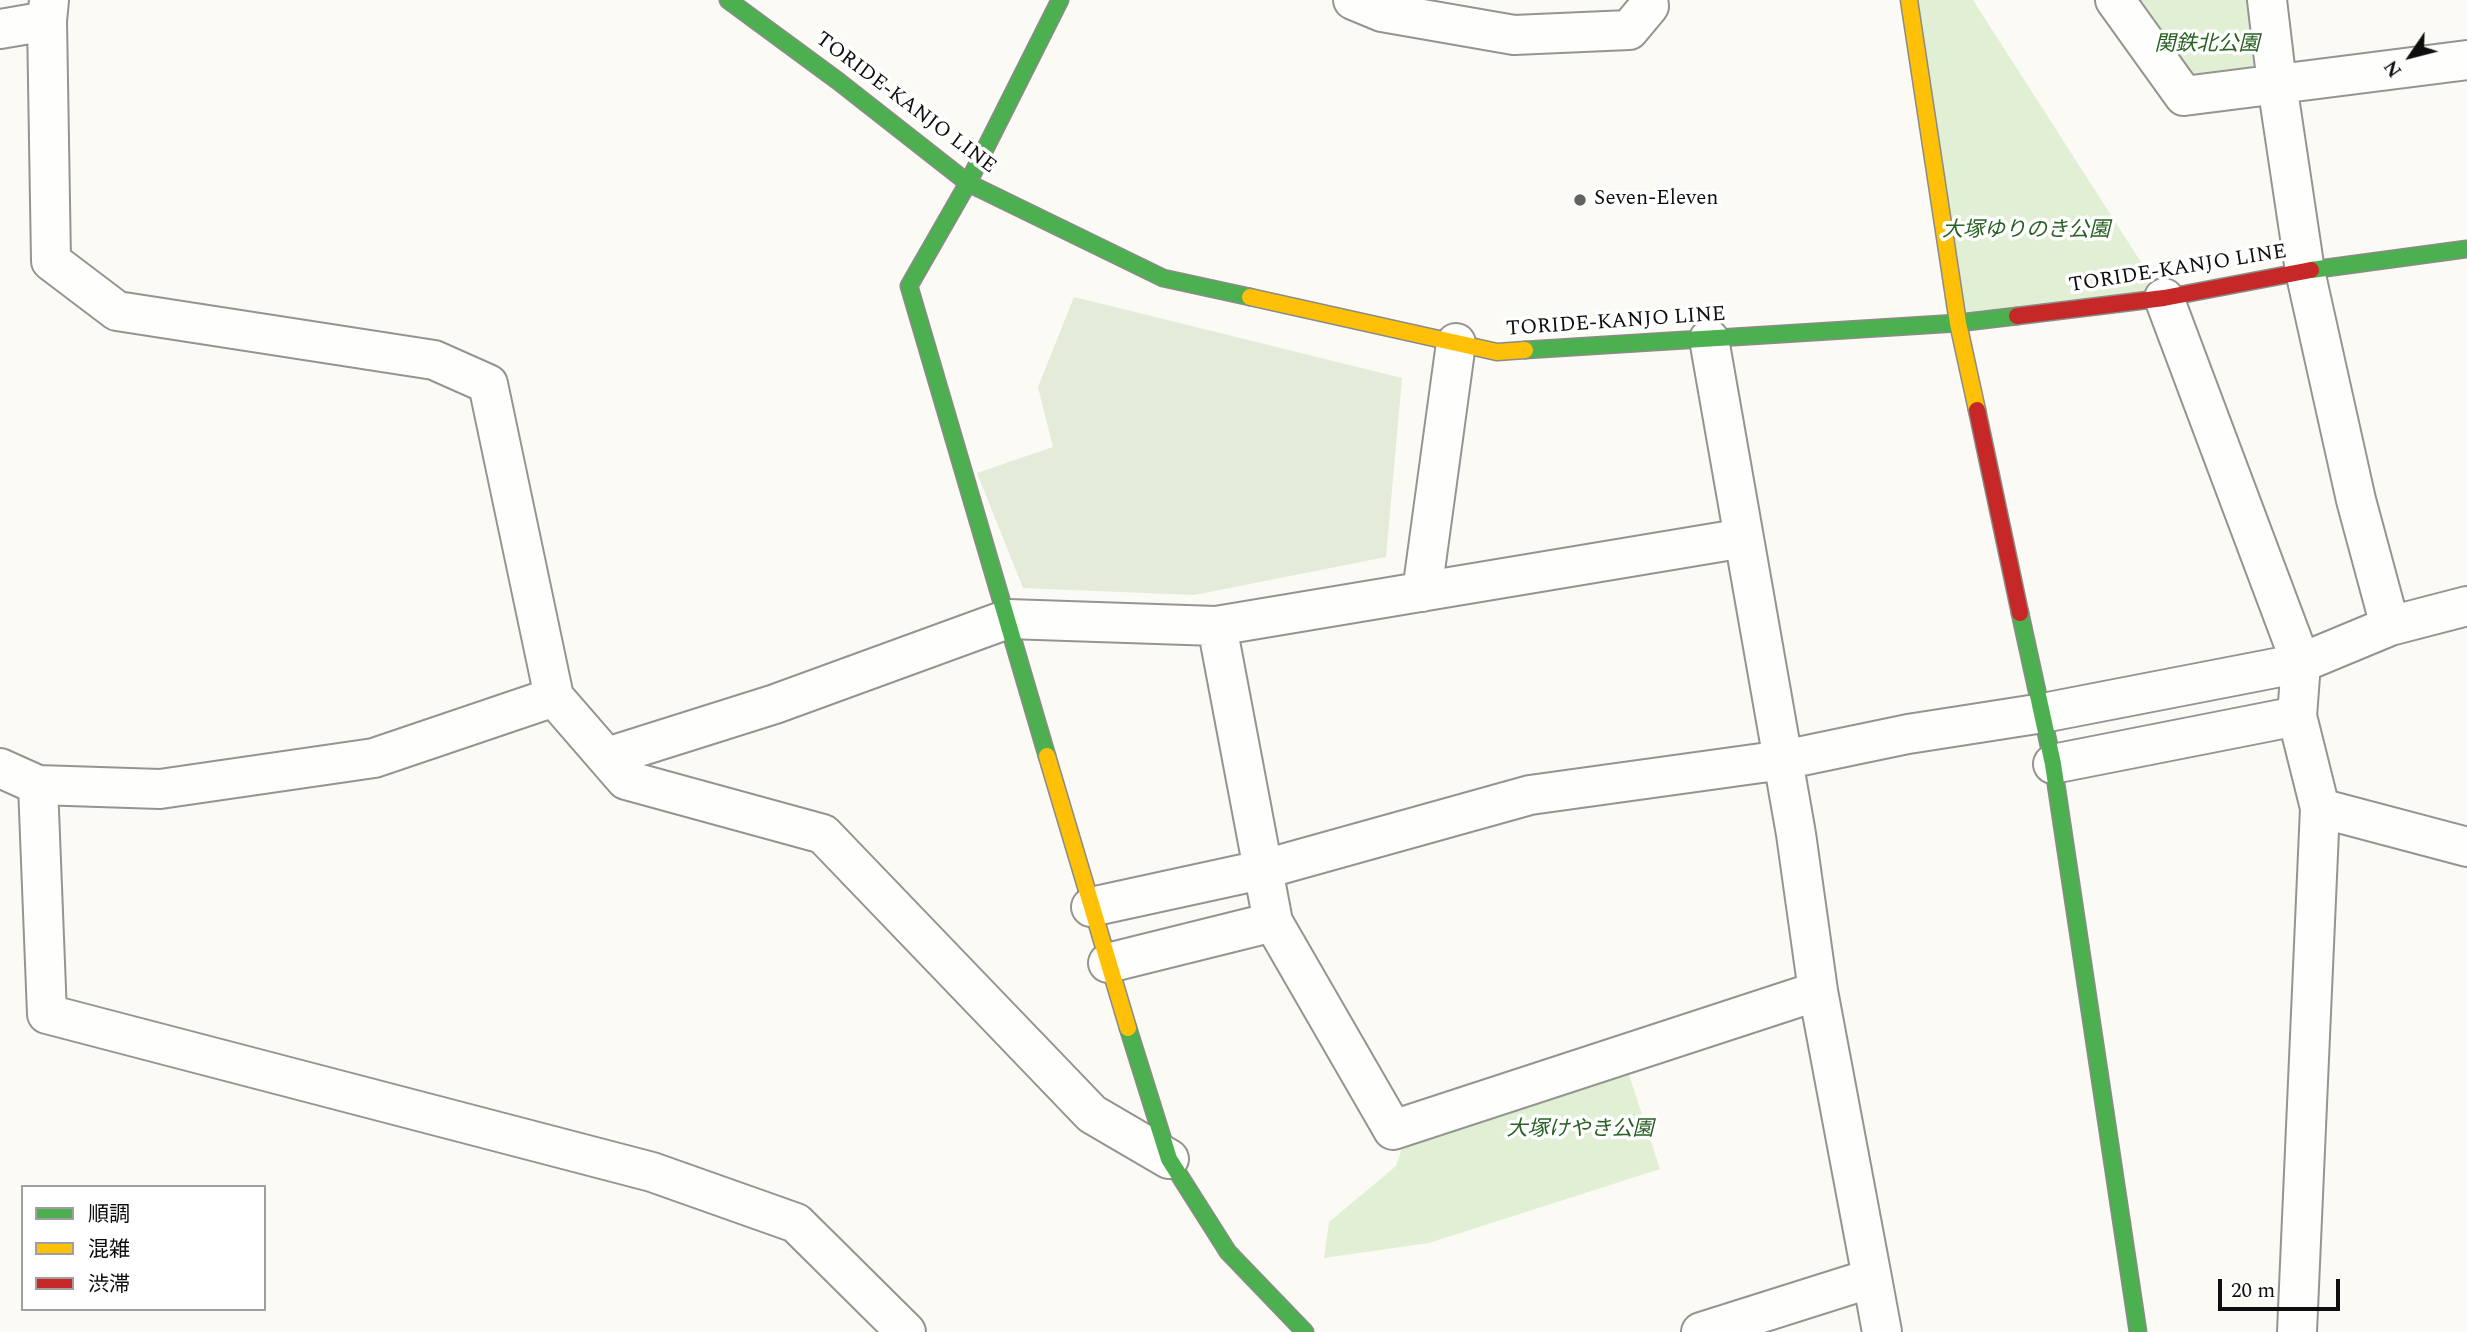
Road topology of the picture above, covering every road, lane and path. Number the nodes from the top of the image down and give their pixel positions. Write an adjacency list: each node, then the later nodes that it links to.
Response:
1 (728, 0): 12 (street, TORIDE-KANJO LINE)
2 (1060, 0): 12 (street)
3 (1353, 0): 4 (street)
4 (1648, 0)
5 (1909, 0): 16 (street)
6 (2115, 0): 11 (street)
7 (2267, 0): 11 (street)
8 (48, 10): 9 (street); 26 (street)
9 (0, 29)
10 (2467, 60): 11 (street)
11 (2277, 84): 14 (street)
12 (968, 183): 18 (street, TORIDE-KANJO LINE); 22 (street)
13 (2467, 249): 14 (street, TORIDE-KANJO LINE)
14 (2305, 271): 15 (street, TORIDE-KANJO LINE); 24 (street)
15 (2164, 298): 16 (street, TORIDE-KANJO LINE); 25 (street)
16 (1958, 323): 17 (street, TORIDE-KANJO LINE); 27 (street)
17 (1709, 339): 18 (street, TORIDE-KANJO LINE); 19 (street)
18 (1456, 343): 20 (street)
19 (1744, 538): 20 (street); 30 (street)
20 (1422, 592): 23 (street)
21 (2467, 606): 24 (street)
22 (1008, 619): 23 (street); 29 (street); 37 (street)
23 (1217, 626): 36 (street)
24 (2390, 626): 25 (street)
25 (2301, 663): 27 (street); 28 (street)
26 (554, 697): 29 (street); 33 (street)
27 (2043, 713): 30 (street); 31 (street)
28 (2297, 716): 31 (street); 34 (street)
29 (607, 757): 41 (street)
30 (1783, 761): 36 (street); 40 (street)
31 (2053, 764): 47 (street)
32 (0, 768): 33 (street)
33 (38, 785): 43 (street)
34 (2320, 808): 35 (street); 48 (street)
35 (2467, 847)
36 (1261, 870): 37 (street); 38 (street)
37 (1091, 907): 39 (street)
38 (1273, 922): 39 (street); 40 (street)
39 (1108, 963): 41 (street)
40 (1818, 991): 42 (street)
41 (1168, 1158): 44 (street)
42 (1872, 1278): 45 (street); 46 (street)
43 (905, 1332)
44 (1305, 1332)
45 (1701, 1332)
46 (1882, 1332)
47 (2138, 1332)
48 (2297, 1332)

